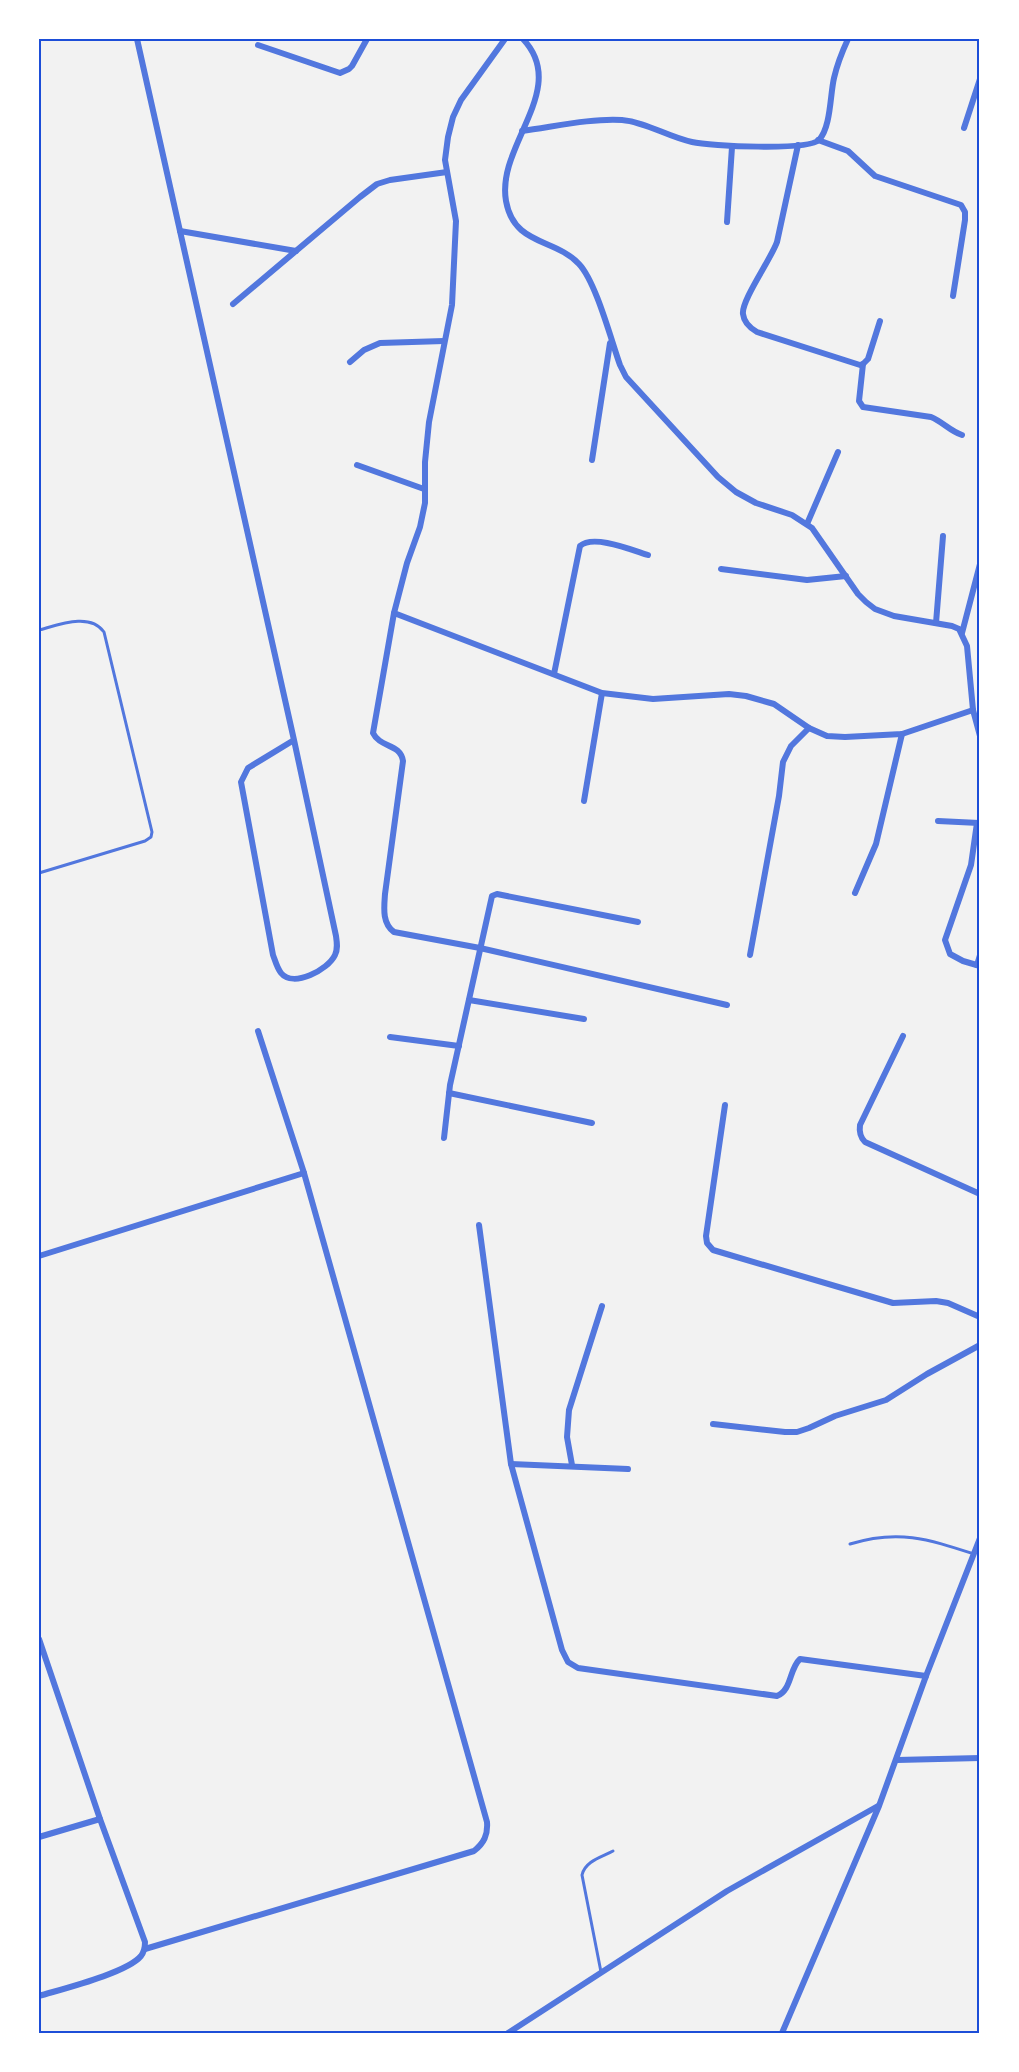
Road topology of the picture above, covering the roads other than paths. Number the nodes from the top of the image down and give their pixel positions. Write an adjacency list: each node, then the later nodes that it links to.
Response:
1 (137, 39): 15 (street)
2 (367, 39): 6 (street)
3 (505, 39): 13 (street)
4 (523, 39): 9 (street)
5 (848, 39): 10 (street)
6 (258, 45)
7 (980, 79): 8 (street)
8 (964, 128)
9 (522, 131): 12 (street); 20 (street)
10 (818, 140): 11 (street); 17 (street)
11 (798, 146): 12 (street); 23 (street)
12 (732, 147): 14 (street)
13 (447, 172): 16 (street); 21 (street)
14 (728, 222)
15 (180, 231): 16 (street); 45 (street)
16 (296, 251): 18 (street)
17 (953, 296)
18 (233, 304)
19 (880, 321): 23 (street)
20 (611, 339): 26 (street); 29 (street)
21 (444, 341): 22 (street); 28 (street)
22 (350, 362)
23 (863, 364): 24 (street)
24 (962, 435)
25 (838, 452): 29 (street)
26 (592, 460)
27 (357, 465): 28 (street)
28 (424, 489): 35 (street)
29 (807, 524): 34 (street)
30 (943, 536): 36 (street)
31 (648, 555): 39 (street)
32 (980, 564): 38 (street)
33 (721, 569): 34 (street)
34 (846, 576): 36 (street)
35 (394, 613): 39 (street); 52 (street)
36 (936, 623): 38 (street)
37 (39, 630): 49 (lane)
38 (962, 633): 41 (street)
39 (554, 674): 40 (street)
40 (602, 693): 42 (street); 46 (street)
41 (973, 710): 43 (street); 44 (street)
42 (809, 728): 43 (street); 53 (street)
43 (902, 734): 50 (street)
44 (980, 736)
45 (294, 740): 45 (street)
46 (584, 801)
47 (938, 821): 48 (street)
48 (979, 823): 55 (street)
49 (39, 873)
50 (855, 893)
51 (638, 922): 52 (street)
52 (480, 948): 56 (street); 57 (street)
53 (750, 955)
54 (980, 955): 55 (street)
55 (978, 965)
56 (469, 1000): 58 (street); 62 (street)
57 (726, 1005)
58 (585, 1019)
59 (258, 1031): 67 (street)
60 (903, 1036): 68 (street)
61 (390, 1037): 62 (street)
62 (459, 1046): 63 (street)
63 (449, 1093): 65 (street); 66 (street)
64 (725, 1106): 72 (street)
65 (592, 1123)
66 (444, 1138)
67 (304, 1173): 70 (street); 89 (street)
68 (980, 1194)
69 (479, 1225): 75 (street)
70 (39, 1256)
71 (602, 1306): 76 (street)
72 (980, 1317)
73 (980, 1345): 74 (street)
74 (713, 1424)
75 (511, 1464): 76 (street); 82 (street)
76 (572, 1465): 77 (street)
77 (628, 1469)
78 (980, 1538): 80 (street)
79 (850, 1544): 80 (lane)
80 (974, 1554): 82 (street)
81 (39, 1639): 86 (street)
82 (926, 1676): 84 (street)
83 (980, 1758): 84 (street)
84 (897, 1760): 85 (street)
85 (879, 1806): 90 (street); 93 (street)
86 (100, 1819): 87 (street); 89 (street)
87 (39, 1837)
88 (614, 1851): 90 (lane)
89 (145, 1949): 91 (street)
90 (601, 1972): 92 (street)
91 (39, 1996)
92 (508, 2033)
93 (782, 2033)

